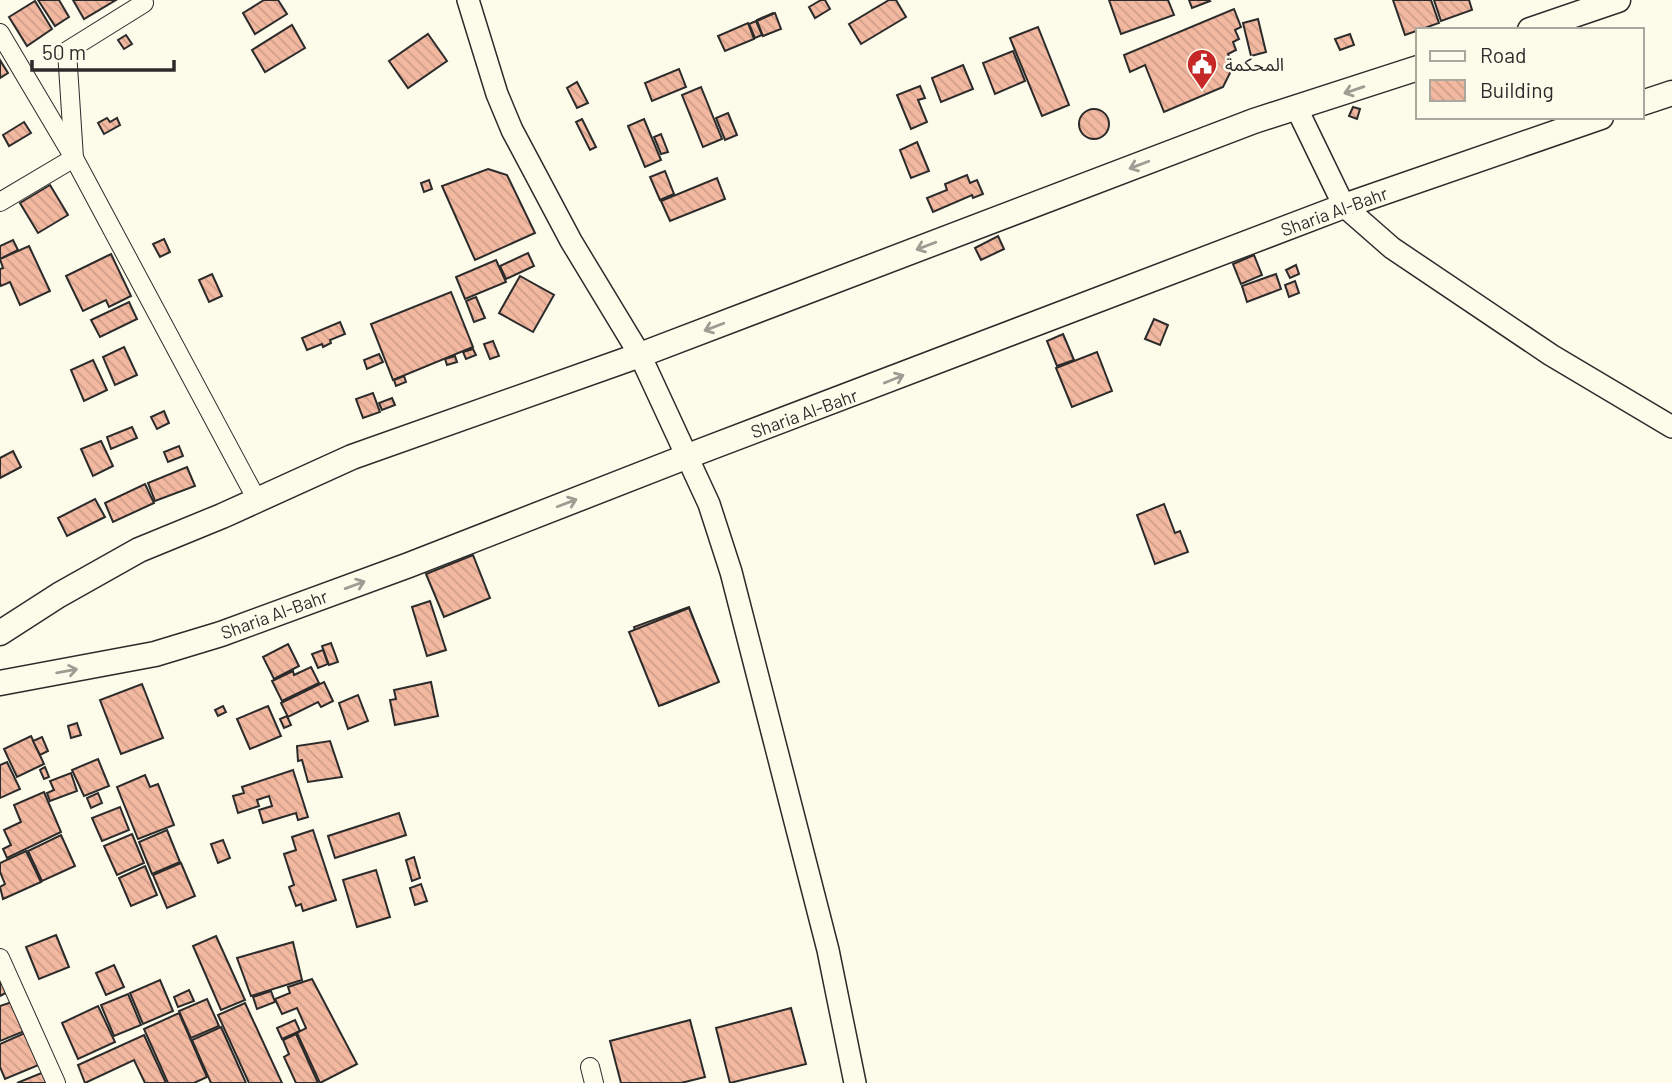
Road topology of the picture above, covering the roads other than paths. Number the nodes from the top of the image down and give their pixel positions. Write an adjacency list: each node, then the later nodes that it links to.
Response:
1 (142, 0): 11 (street)
2 (468, 0): 14 (street)
3 (1618, 0): 4 (main road)
4 (1536, 28)
5 (0, 33): 11 (street)
6 (1416, 69): 9 (main road, one-way to 9)
7 (1672, 93): 8 (main road)
8 (1644, 102)
9 (1297, 109): 13 (street); 14 (main road, one-way to 14)
10 (1595, 119): 13 (main road, Sharia Al-Bahr)
11 (74, 158): 12 (street); 17 (street)
12 (0, 202)
13 (1344, 206): 15 (street); 16 (main road, Sharia Al-Bahr, one-way to 13)
14 (640, 355): 16 (street); 17 (main road)
15 (1672, 427)
16 (688, 456): 19 (main road, Sharia Al-Bahr, one-way to 16); 22 (street)
17 (257, 500): 18 (main road)
18 (0, 633)
19 (0, 683)
20 (0, 958): 21 (street)
21 (56, 1083)
22 (855, 1083)

